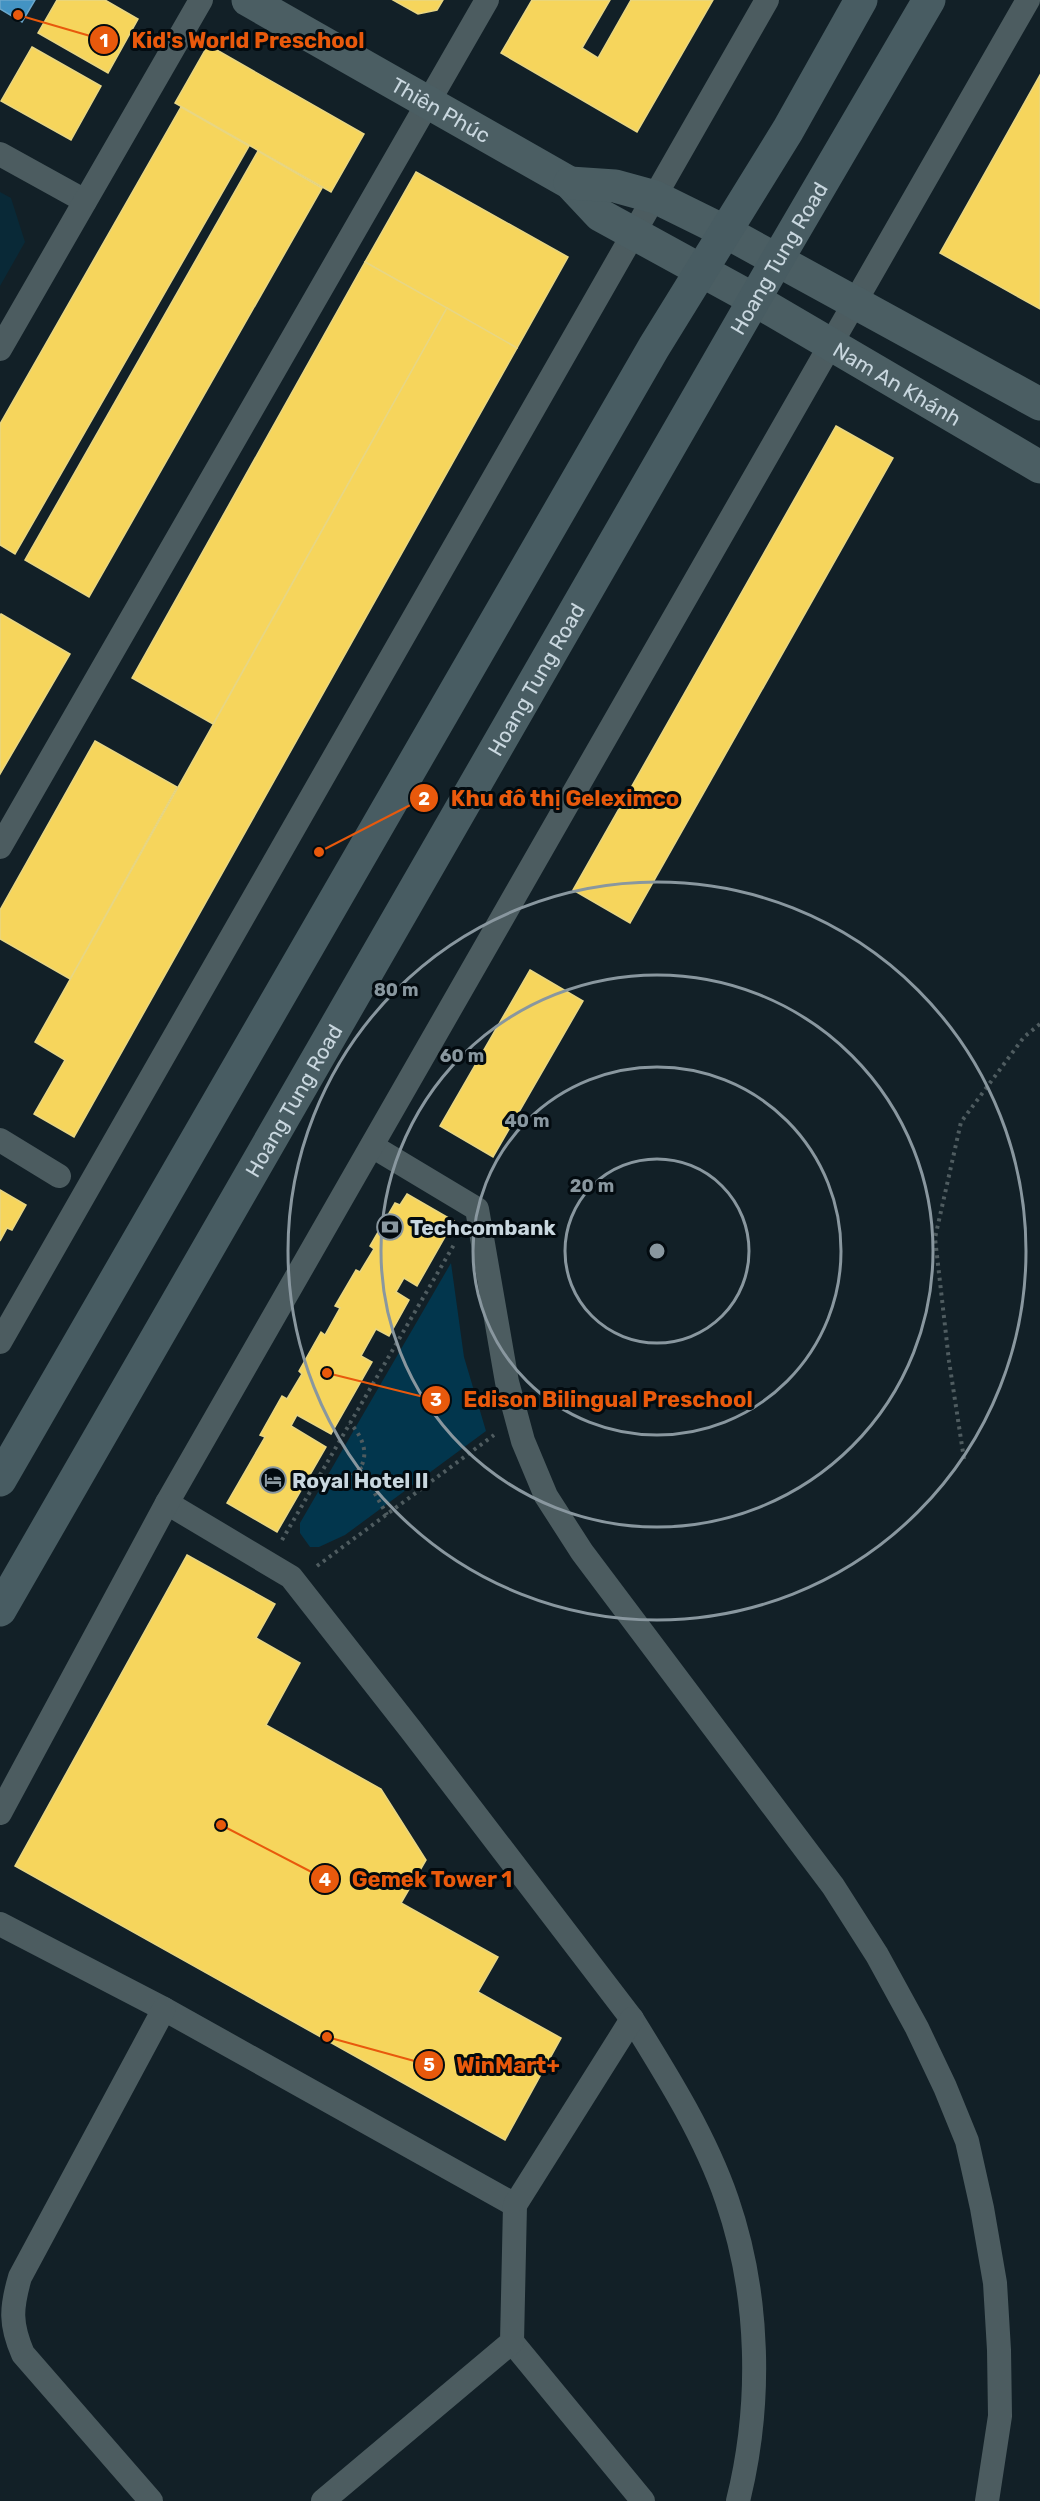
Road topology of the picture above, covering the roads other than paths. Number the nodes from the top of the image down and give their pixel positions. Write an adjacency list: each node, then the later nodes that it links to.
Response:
1 (201, 0): 12 (street)
2 (248, 0): 8 (street, Thiên Phúc)
3 (487, 0): 8 (street)
4 (766, 0): 11 (street)
5 (861, 0): 13 (main road)
6 (929, 0): 15 (main road, Hoang Tung Road)
7 (1028, 0): 18 (street)
8 (427, 103): 10 (street, Thiên Phúc); 23 (street)
9 (0, 154): 12 (street)
10 (570, 183): 11 (street, Thiên Phúc); 14 (street, Thiên Phúc)
11 (655, 197): 13 (street, Thiên Phúc); 14 (street)
12 (85, 201): 20 (street)
13 (726, 231): 15 (street, Thiên Phúc); 16 (main road)
14 (633, 234): 16 (street, Thiên Phúc); 27 (street)
15 (777, 260): 17 (main road, Hoang Tung Road); 18 (street, Thiên Phúc)
16 (702, 270): 17 (street, Nam An Khánh); 28 (main road)
17 (755, 300): 19 (street, Nam An Khánh); 30 (main road, Hoang Tung Road)
18 (855, 302): 19 (street); 21 (street, Thiên Phúc)
19 (831, 345): 22 (street, Nam An Khánh); 25 (street)
20 (0, 349)
21 (1040, 404)
22 (1040, 467)
23 (0, 847)
24 (0, 1140): 26 (street)
25 (372, 1146): 29 (street); 41 (street)
26 (59, 1176)
27 (0, 1342)
28 (0, 1480)
29 (167, 1503): 31 (street); 34 (street)
30 (0, 1610)
31 (0, 1813)
32 (0, 1924): 33 (street)
33 (164, 2009): 35 (street); 37 (street)
34 (632, 2019): 35 (street); 40 (street)
35 (515, 2205): 36 (street)
36 (513, 2342): 38 (street); 39 (street)
37 (151, 2501)
38 (323, 2501)
39 (643, 2501)
40 (738, 2501)
41 (987, 2501)

